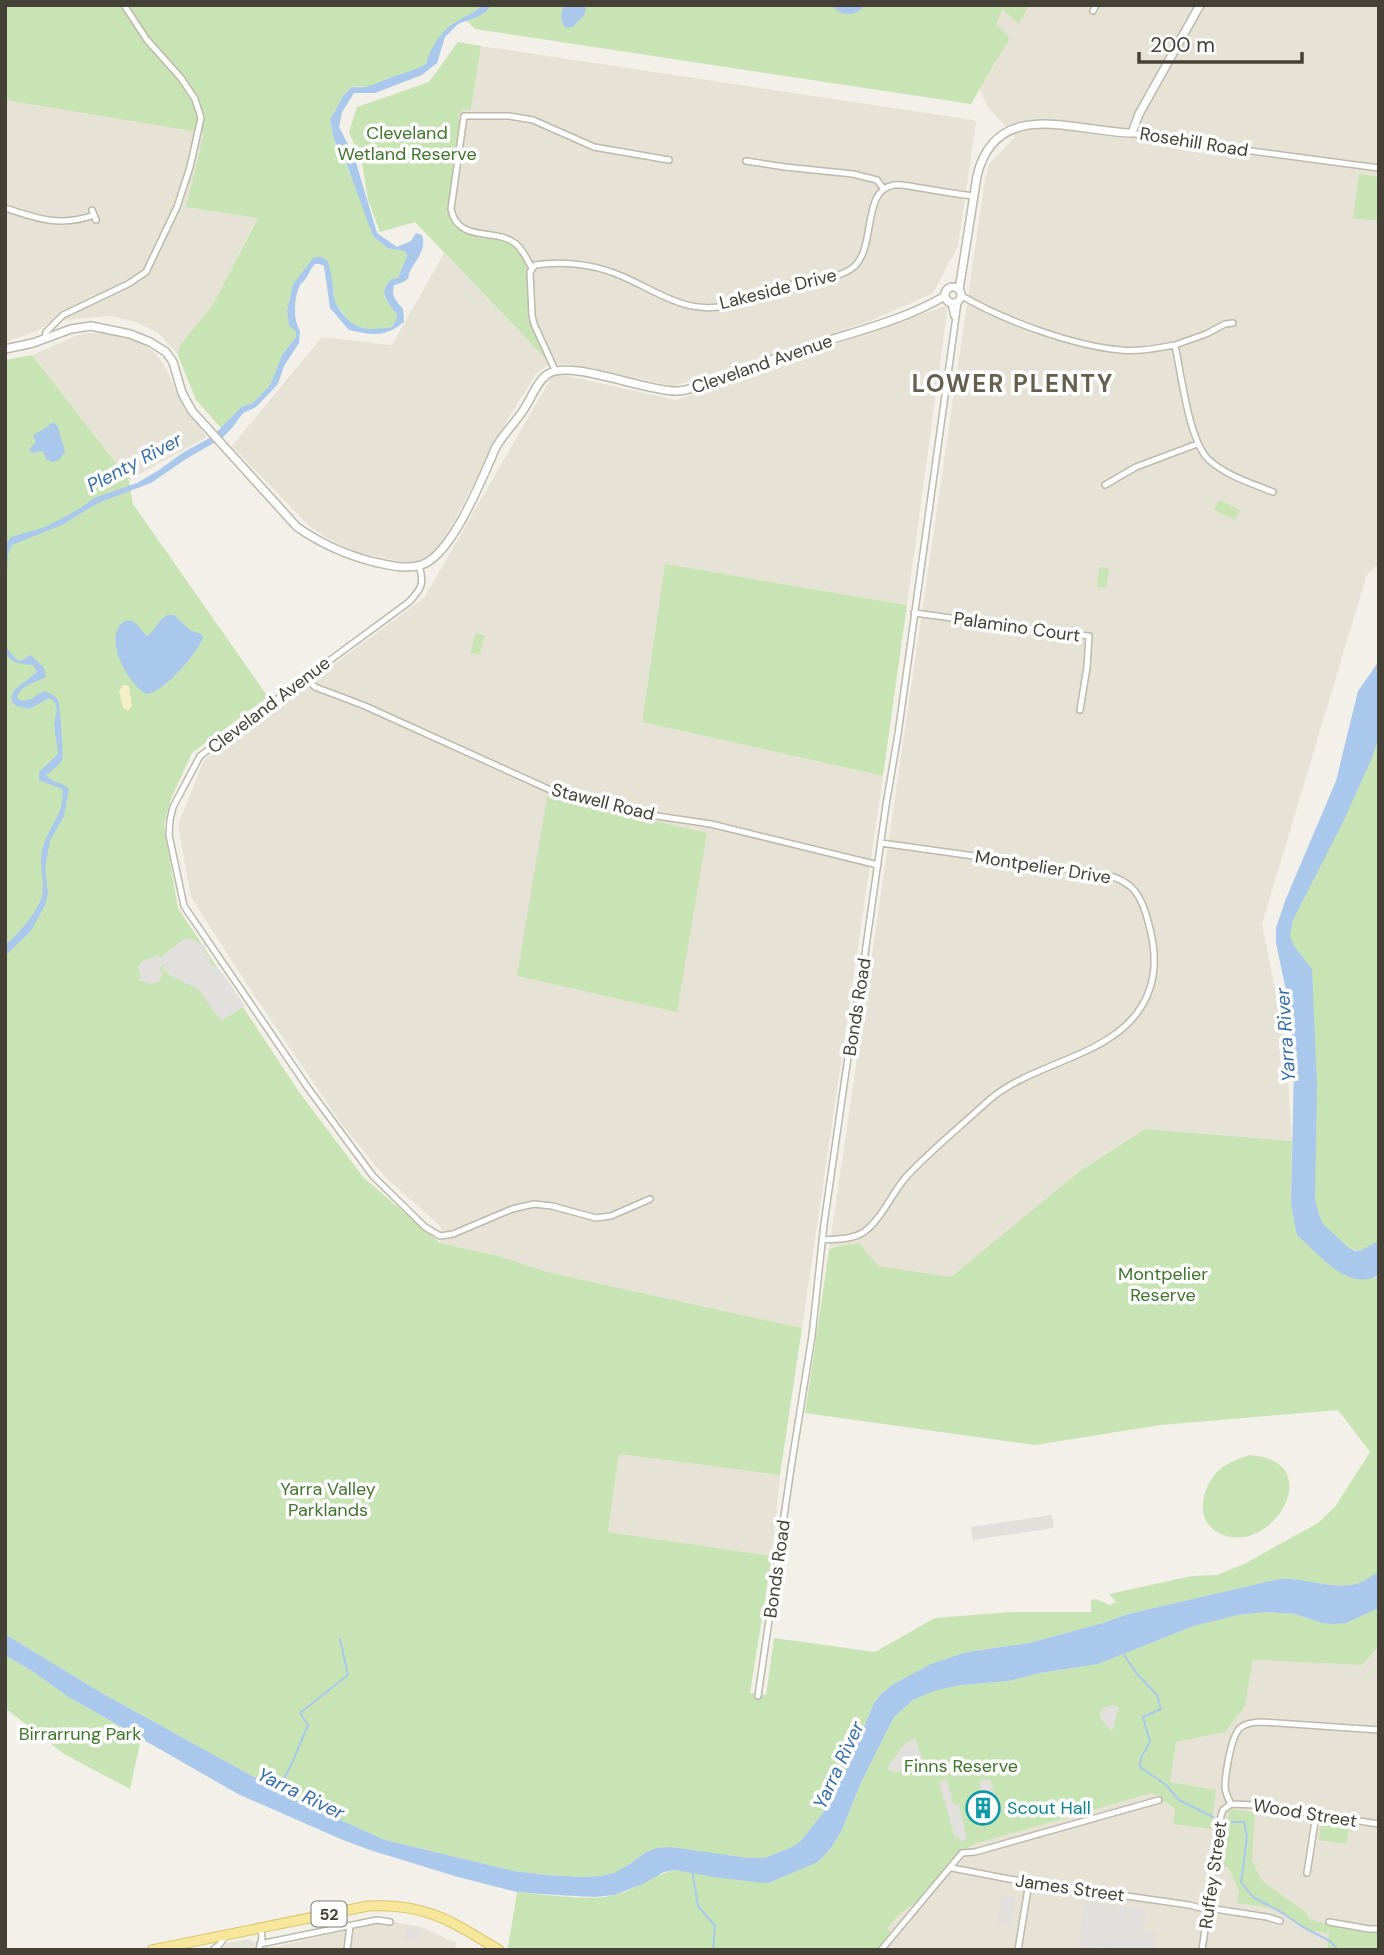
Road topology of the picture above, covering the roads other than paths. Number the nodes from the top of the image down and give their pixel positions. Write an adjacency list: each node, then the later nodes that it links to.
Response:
1 (124, 5): 15 (street)
2 (1200, 5): 4 (street)
3 (1010, 131): 4 (street, Rosehill Road); 9 (street, Bonds Road)
4 (1132, 133): 7 (street, Rosehill Road)
5 (669, 160): 12 (street)
6 (746, 161): 8 (street)
7 (1379, 168)
8 (883, 188): 9 (street); 12 (street, Lakeside Drive)
9 (973, 196): 13 (street, Bonds Road)
10 (5, 208): 11 (street)
11 (94, 215)
12 (532, 268): 18 (street)
13 (955, 297): 16 (street); 18 (street, Cleveland Avenue); 23 (street, Bonds Road)
14 (1233, 323): 16 (street)
15 (45, 339): 17 (street); 22 (street)
16 (1175, 345): 19 (street)
17 (5, 349)
18 (555, 370): 22 (street)
19 (1197, 444): 20 (street); 21 (street)
20 (1105, 485)
21 (1273, 492)
22 (419, 566): 24 (street, Cleveland Avenue)
23 (914, 613): 25 (street, Palamino Court); 26 (street, Bonds Road)
24 (306, 677): 27 (street, Stawell Road); 28 (street, Cleveland Avenue)
25 (1080, 709)
26 (881, 844): 27 (street, Bonds Road); 29 (street, Montpelier Drive)
27 (878, 864): 29 (street, Bonds Road)
28 (650, 1199)
29 (822, 1240): 30 (street, Bonds Road)
30 (758, 1696)
31 (1379, 1730): 33 (street)
32 (1159, 1800): 36 (street)
33 (1231, 1804): 34 (street, Wood Street); 39 (street, Ruffey Street)
34 (1316, 1815): 35 (street, Wood Street); 37 (street)
35 (1379, 1824)
36 (951, 1868): 38 (street, James Street); 52 (street)
37 (1307, 1873)
38 (1029, 1882): 39 (street, James Street); 53 (street)
39 (1208, 1908): 41 (street, James Street); 54 (street, Ruffey Street)
40 (390, 1922): 43 (street)
41 (1280, 1922)
42 (1329, 1922): 45 (street)
43 (351, 1926): 47 (street); 50 (street)
44 (258, 1928): 46 (main road, 52); 47 (street); 51 (main road, 52)
45 (1379, 1929)
46 (226, 1935): 48 (main road, 52); 49 (street)
47 (260, 1947)
48 (152, 1950)
49 (213, 1950)
50 (347, 1950)
51 (499, 1950)
52 (884, 1950)
53 (1018, 1950)
54 (1202, 1950)

